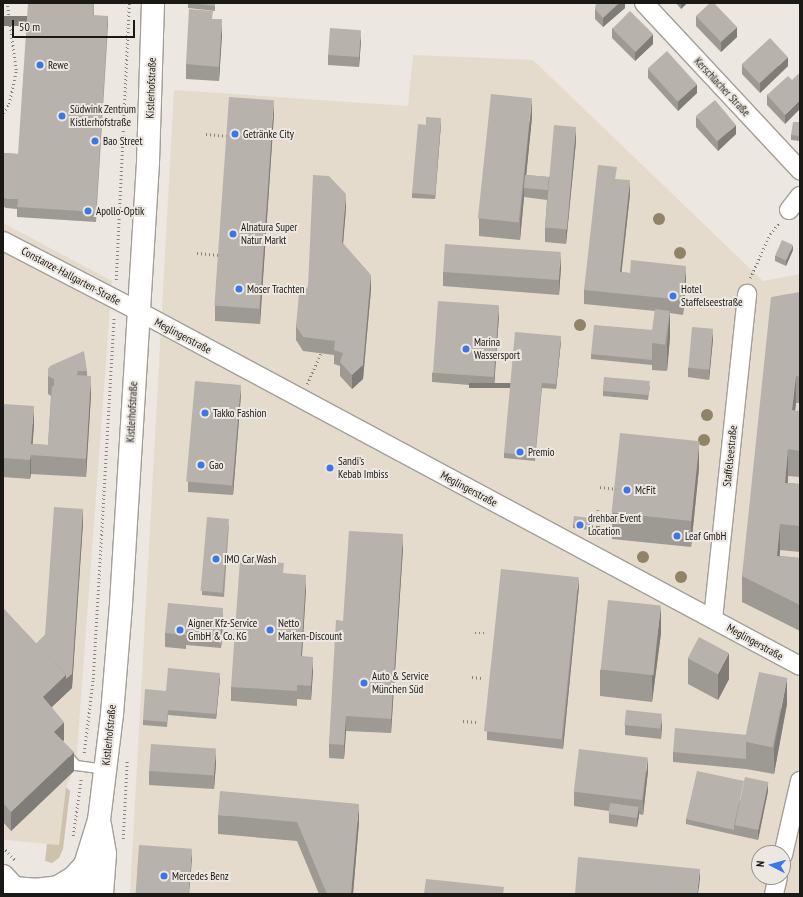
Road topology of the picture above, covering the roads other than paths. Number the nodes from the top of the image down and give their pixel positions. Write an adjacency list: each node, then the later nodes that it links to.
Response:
1 (153, 3): 6 (street, Kistlerhofstraße)
2 (644, 3): 3 (street, Kerschlacher Straße)
3 (800, 170)
4 (3, 241): 6 (street, Constanze-Hallgarten-Straße)
5 (747, 294): 7 (street, Staffelseestraße)
6 (138, 311): 7 (street, Meglingerstraße); 10 (street, Kistlerhofstraße)
7 (713, 619): 8 (street, Meglingerstraße)
8 (800, 666)
9 (59, 746): 10 (lane)
10 (105, 769): 12 (street, Kistlerhofstraße)
11 (800, 781): 13 (street)
12 (99, 820): 14 (street, Kistlerhofstraße); 17 (street, Kistlerhofstraße)
13 (785, 845)
14 (85, 865): 15 (street); 16 (street, Kistlerhofstraße)
15 (14, 880)
16 (81, 894)
17 (102, 894)

